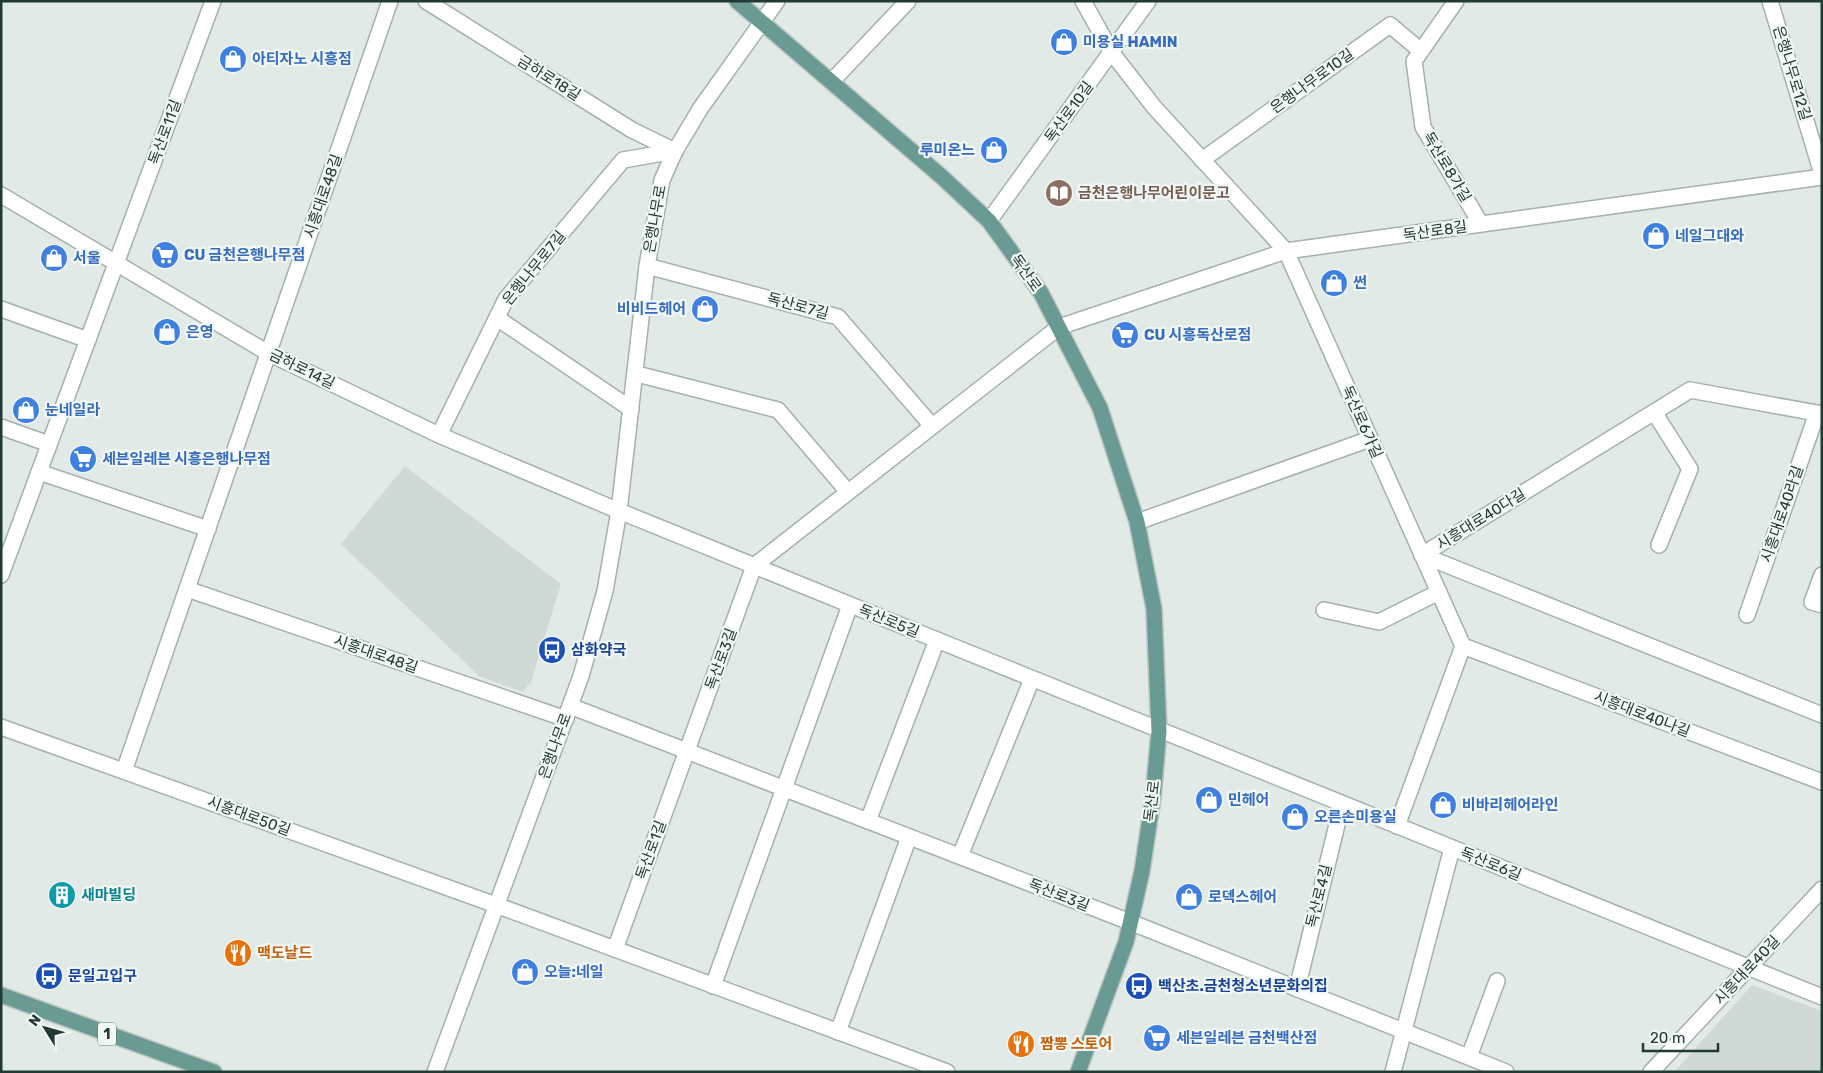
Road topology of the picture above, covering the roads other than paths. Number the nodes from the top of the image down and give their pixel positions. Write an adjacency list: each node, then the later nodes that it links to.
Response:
1 (213, 1): 22 (street, 독산로11길)
2 (390, 1): 28 (street, 시흥대로48길)
3 (426, 1): 15 (street, 금하로18길)
4 (737, 1): 11 (main road, 독산로)
5 (776, 1): 11 (street, 은행나무로)
6 (908, 1): 14 (street)
7 (1083, 1): 13 (street)
8 (1148, 1): 13 (street, 독산로10길)
9 (1456, 1): 12 (street, 독산로8가길)
10 (1770, 1): 17 (street, 은행나무로12길)
11 (761, 22): 14 (main road, 독산로); 15 (street, 은행나무로)
12 (1421, 51): 16 (street, 은행나무로10길); 20 (street, 독산로8가길)
13 (1112, 53): 16 (street); 19 (street, 독산로10길)
14 (832, 81): 19 (main road, 독산로)
15 (675, 151): 23 (street, 은행나무로); 25 (street, 은행나무로7길)
16 (1202, 160): 21 (street)
17 (1822, 176): 20 (street, 독산로8길)
18 (1, 195): 22 (street, 금하로14길)
19 (989, 221): 26 (main road, 독산로)
20 (1481, 224): 21 (street, 독산로8길)
21 (1286, 252): 26 (street, 독산로8길); 36 (street, 독산로6가길)
22 (116, 263): 27 (street); 28 (street, 금하로14길)
23 (647, 266): 29 (street, 은행나무로); 33 (street, 독산로7길)
24 (1, 309): 27 (street)
25 (497, 318): 30 (street); 35 (street, 은행나무로7길)
26 (1059, 328): 33 (street); 41 (main road, 독산로)
27 (88, 340): 37 (street)
28 (268, 353): 35 (street, 금하로14길); 42 (street, 시흥대로48길)
29 (636, 374): 30 (street, 은행나무로); 39 (street)
30 (631, 409): 40 (street, 은행나무로)
31 (1654, 412): 32 (street, 시흥대로40다길); 44 (street); 45 (street, 시흥대로40다길)
32 (1820, 414): 54 (street, 시흥대로40라길)
33 (932, 426): 39 (street)
34 (1, 427): 37 (street)
35 (440, 435): 40 (street, 금하로14길)
36 (1370, 439): 41 (street); 45 (street, 독산로6가길)
37 (49, 444): 38 (street)
38 (39, 472): 42 (street); 43 (street)
39 (848, 492): 46 (street)
40 (619, 511): 46 (street, 독산로5길); 58 (street, 은행나무로)
41 (1137, 522): 61 (main road, 독산로)
42 (208, 529): 49 (street, 시흥대로48길)
43 (7, 542): 47 (street)
44 (1659, 544)
45 (1422, 555): 50 (street, 독산로6가길); 59 (street, 시흥대로40다길)
46 (754, 566): 51 (street, 독산로5길); 62 (street, 독산로3길)
47 (1, 575)
48 (1822, 575): 52 (street)
49 (187, 589): 58 (street, 시흥대로48길); 63 (street, 시흥대로48길)
50 (1439, 592): 53 (street); 56 (street, 독산로6가길)
51 (850, 605): 55 (street, 독산로5길); 65 (street)
52 (1822, 605)
53 (1324, 610)
54 (1747, 615)
55 (937, 640): 57 (street, 독산로5길); 67 (street)
56 (1463, 646): 64 (street, 시흥대로40나길); 68 (street)
57 (1032, 679): 61 (street, 독산로5길); 71 (street)
58 (568, 712): 62 (street, 독산로3길); 73 (street, 은행나무로)
59 (1822, 715)
60 (1, 727): 63 (street, 시흥대로50길)
61 (1159, 731): 66 (street, 독산로6길); 74 (main road, 독산로)
62 (688, 752): 65 (street, 독산로3길); 75 (street, 독산로1길)
63 (124, 771): 73 (street, 시흥대로50길)
64 (1822, 782)
65 (784, 789): 67 (street, 독산로3길); 78 (street)
66 (1342, 804): 68 (street, 독산로6길); 79 (street, 독산로4길)
67 (868, 821): 69 (street, 독산로3길)
68 (1396, 826): 70 (street, 독산로6길)
69 (909, 837): 71 (street, 독산로3길); 83 (street)
70 (1452, 848): 76 (street, 독산로6길); 82 (street)
71 (960, 856): 74 (street, 독산로3길)
72 (1822, 889): 76 (street, 시흥대로40길)
73 (496, 905): 75 (street); 86 (street, 은행나무로)
74 (1130, 922): 79 (street); 88 (main road, 독산로)
75 (615, 949): 78 (street)
76 (1750, 968): 81 (street, 독산로6길); 91 (street, 시흥대로40길)
77 (1497, 981): 84 (street)
78 (713, 986): 83 (street)
79 (1297, 989): 82 (street)
80 (1, 995): 85 (main road, 1)
81 (1822, 997)
82 (1404, 1031): 84 (street); 89 (street)
83 (838, 1032): 87 (street)
84 (1469, 1057): 90 (street)
85 (214, 1072)
86 (435, 1072)
87 (947, 1072)
88 (1078, 1072)
89 (1393, 1072)
90 (1506, 1072)
91 (1651, 1072)

